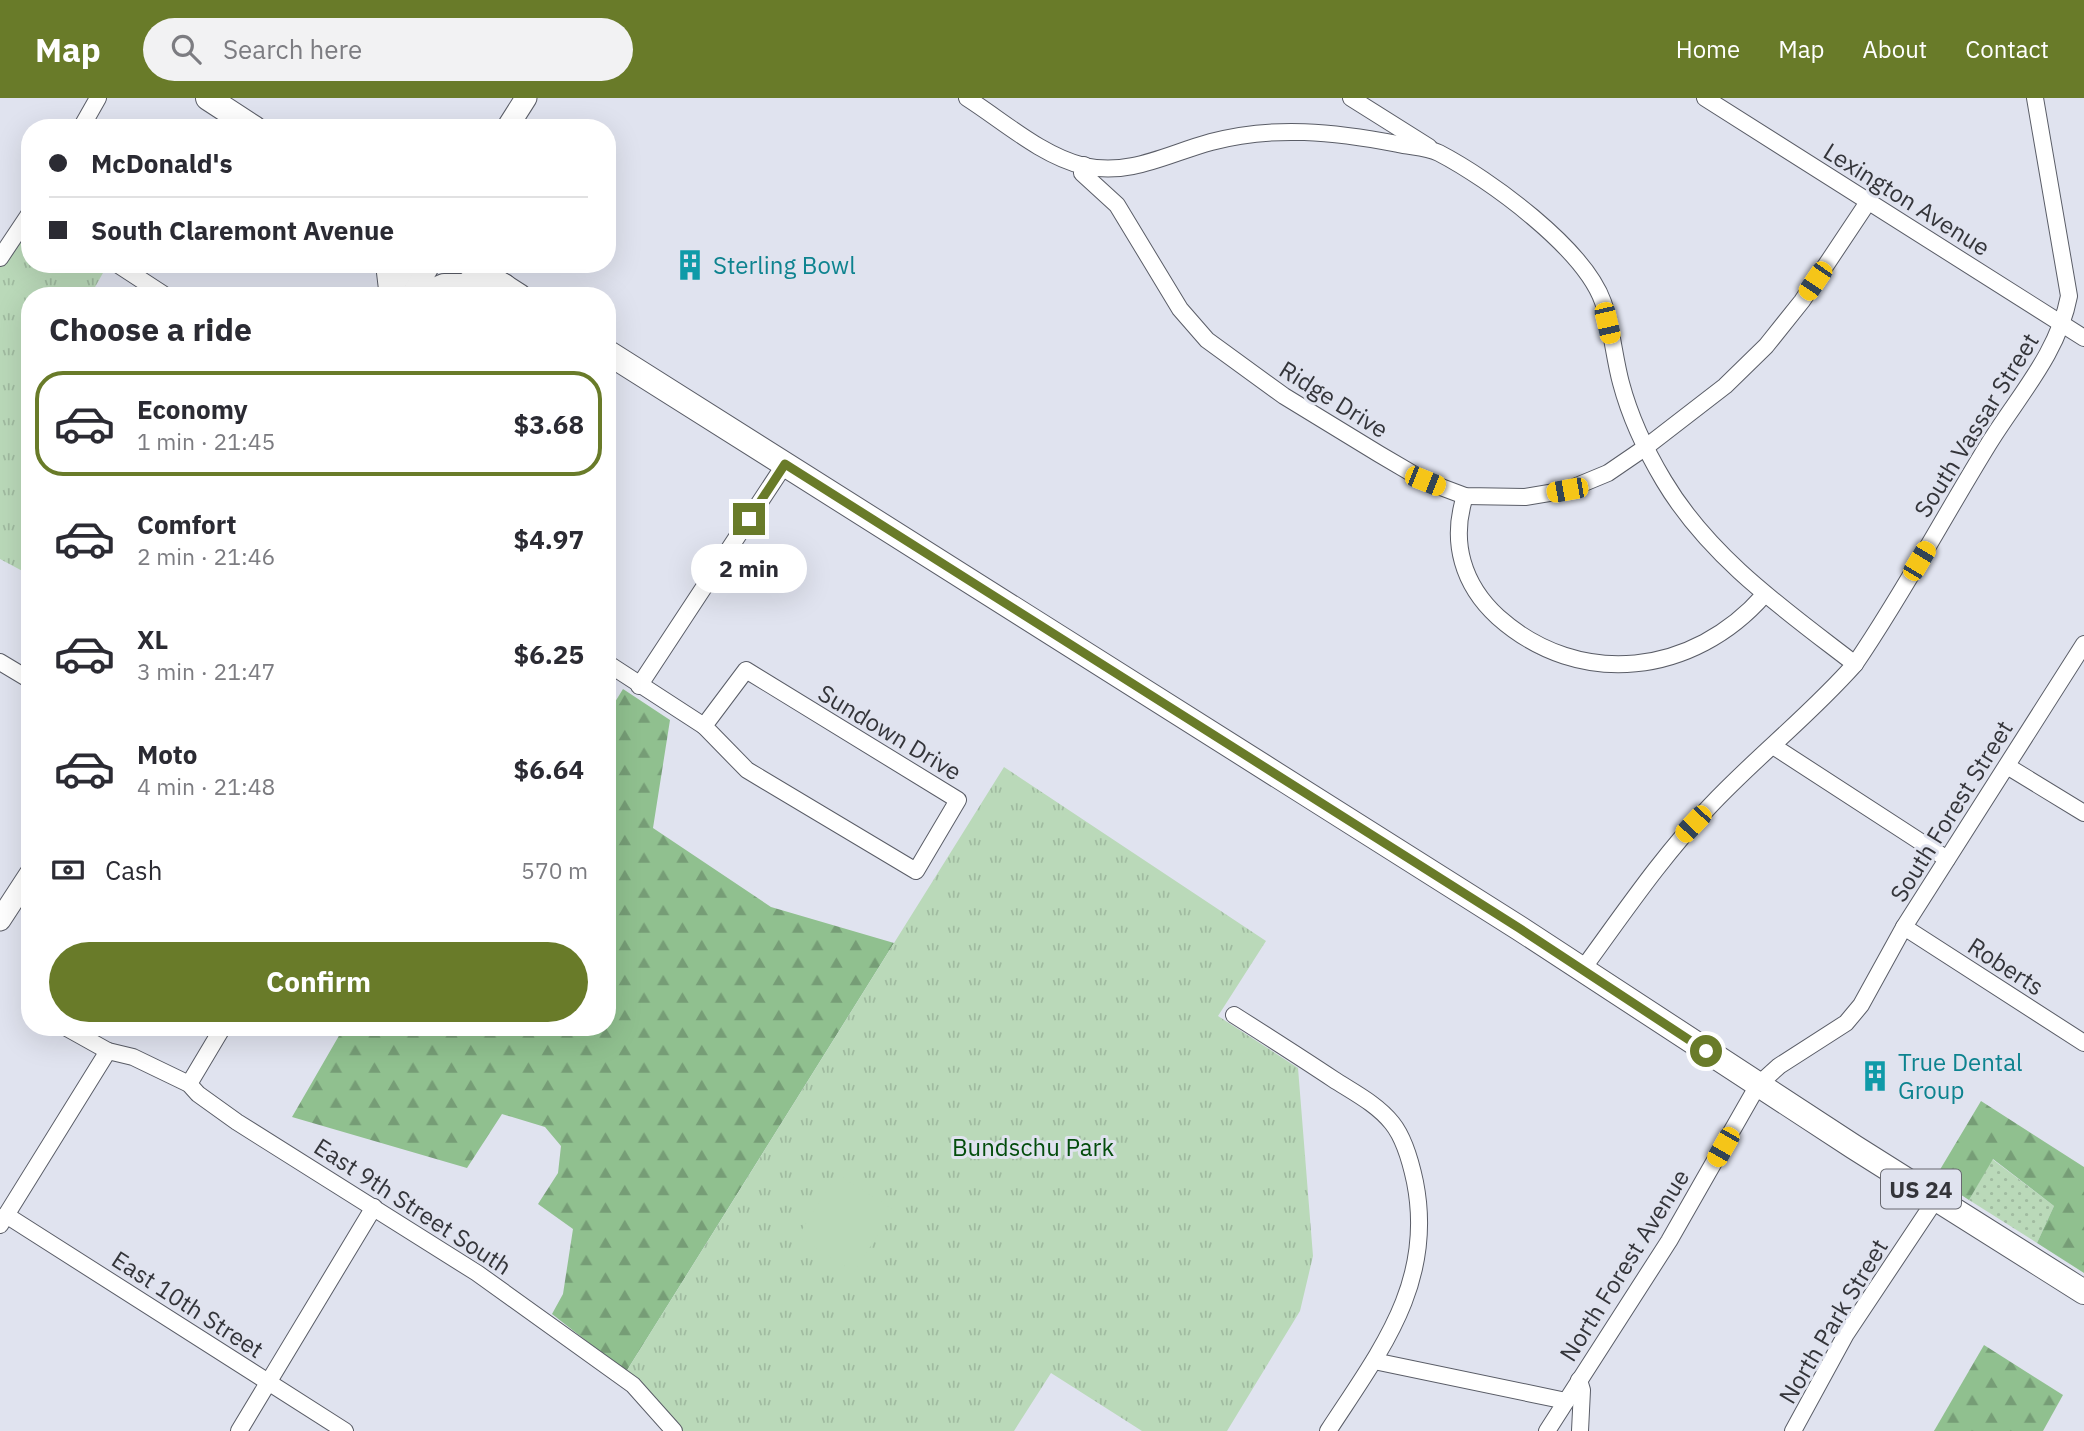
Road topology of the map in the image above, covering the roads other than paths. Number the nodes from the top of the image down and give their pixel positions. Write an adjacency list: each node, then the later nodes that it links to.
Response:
1 (98, 98): 9 (street)
2 (208, 98): 8 (main road)
3 (526, 98): 11 (main road)
4 (967, 98): 13 (street)
5 (1351, 98): 12 (street)
6 (1706, 98): 14 (street, Lexington Avenue)
7 (2035, 98): 24 (street, South Vassar Street)
8 (234, 105): 10 (main road)
9 (85, 119)
10 (246, 119)
11 (513, 119)
12 (1436, 152): 13 (street); 27 (street)
13 (1084, 166): 29 (street, Ridge Drive)
14 (1868, 202): 24 (street, Lexington Avenue); 27 (street, Ridge Drive)
15 (21, 226): 16 (street)
16 (0, 258)
17 (131, 273): 21 (street)
18 (420, 273): 22 (main road)
19 (486, 273): 20 (main road)
20 (508, 285): 23 (main road)
21 (152, 287)
22 (404, 287)
23 (442, 287)
24 (2063, 324): 25 (street, Lexington Avenue); 33 (street, South Vassar Street)
25 (2084, 338)
26 (616, 358): 28 (main road, US 24)
27 (1646, 447): 29 (street, Ridge Drive); 30 (street)
28 (785, 464): 36 (street); 45 (main road, US 24)
29 (1465, 496): 30 (street)
30 (1764, 595): 33 (street)
31 (2084, 643): 39 (street, South Forest Street)
32 (0, 662): 35 (street)
33 (1855, 664): 38 (street, South Vassar Street)
34 (616, 669): 36 (street, Sundown Drive)
35 (21, 675)
36 (639, 686): 37 (street, Sundown Drive)
37 (704, 726): 37 (street, Sundown Drive)
38 (1773, 746): 41 (street); 45 (street, South Vassar Street)
39 (2007, 766): 40 (street); 41 (street, South Forest Street)
40 (2084, 813)
41 (1947, 859): 44 (street, South Forest Street)
42 (21, 888): 43 (main road)
43 (0, 920)
44 (1904, 927): 49 (street, Roberts); 52 (street, South Forest Street)
45 (1582, 970): 52 (main road, US 24)
46 (1234, 1014): 57 (street)
47 (81, 1036): 50 (street, East 9th Street South)
48 (218, 1036): 51 (street)
49 (2084, 1043)
50 (108, 1051): 51 (street, East 9th Street South); 55 (street)
51 (189, 1084): 54 (street, East 9th Street South)
52 (1758, 1086): 53 (main road, US 24); 58 (street, North Forest Avenue)
53 (1936, 1199): 56 (main road, US 24); 67 (street, North Park Street)
54 (374, 1207): 59 (street); 63 (street, East 9th Street South)
55 (3, 1220): 59 (street, East 10th Street)
56 (2084, 1292)
57 (1374, 1361): 60 (street); 64 (street)
58 (1579, 1380): 60 (street, North Forest Avenue); 66 (street)
59 (268, 1382): 61 (street); 62 (street, East 10th Street)
60 (1566, 1401): 65 (street, North Forest Avenue)
61 (239, 1431)
62 (345, 1431)
63 (674, 1431)
64 (1328, 1431)
65 (1547, 1431)
66 (1580, 1431)
67 (1793, 1431)

